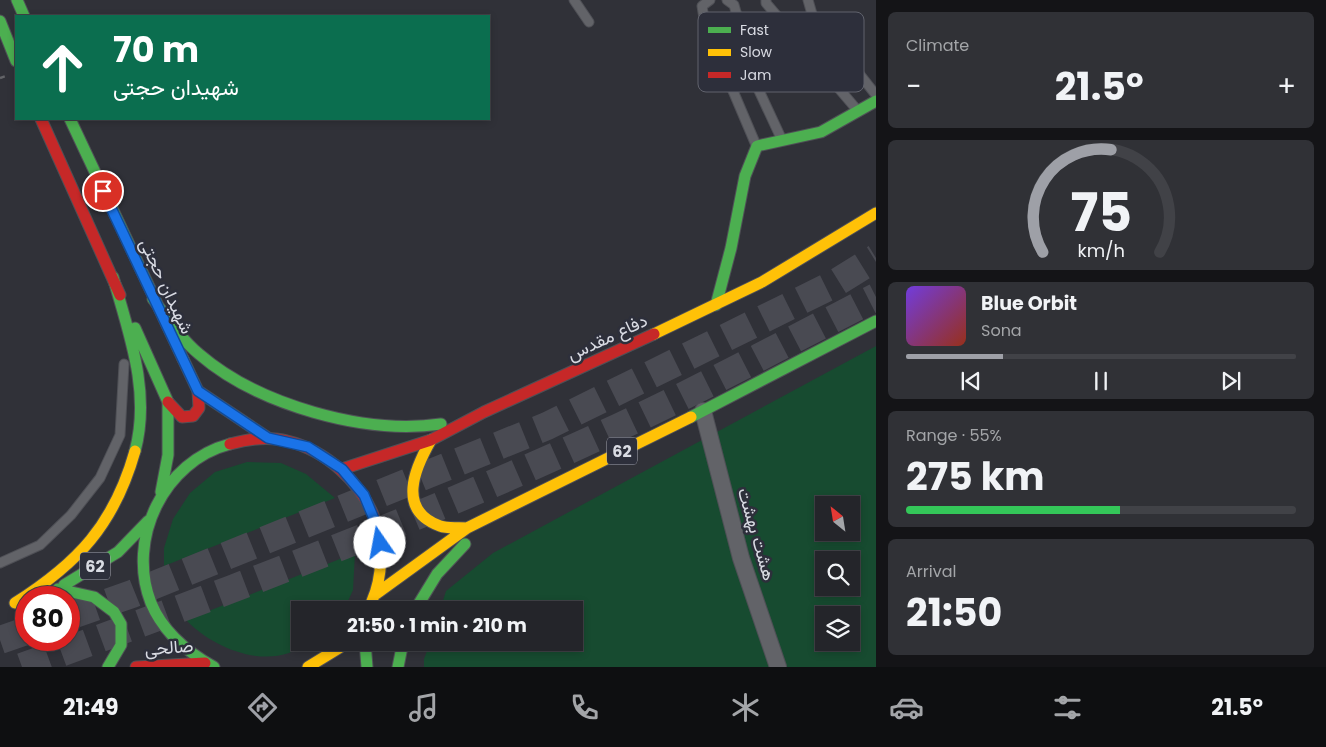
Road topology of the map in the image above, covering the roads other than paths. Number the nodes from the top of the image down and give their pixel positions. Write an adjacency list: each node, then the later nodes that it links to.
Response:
1 (16, 0): 9 (main road)
2 (574, 0): 11 (lane)
3 (710, 0): 6 (lane)
4 (727, 0): 7 (lane)
5 (766, 0): 8 (lane)
6 (703, 12)
7 (736, 12)
8 (774, 12)
9 (24, 15)
10 (0, 21): 12 (main road)
11 (589, 22)
12 (15, 59)
13 (864, 80): 17 (lane)
14 (734, 92): 23 (lane)
15 (759, 92): 22 (lane)
16 (842, 92): 19 (lane)
17 (876, 95)
18 (876, 102): 19 (main road)
19 (858, 111): 22 (main road)
20 (40, 120): 25 (main road)
21 (70, 120): 26 (main road, شهیدان حجتی)
22 (782, 141): 23 (main road)
23 (757, 146): 27 (main road)
24 (876, 213): 27 (main road, دفاع مقدس)
25 (112, 277): 28 (main road); 31 (main road)
26 (153, 299): 30 (main road, شهیدان حجتی); 33 (main road)
27 (716, 306): 33 (main road, دفاع مقدس)
28 (125, 319): 41 (lane); 42 (main road)
29 (876, 321): 32 (main road, 62)
30 (198, 391): 31 (main road); 34 (main road)
31 (168, 402): 37 (main road)
32 (703, 411): 38 (main road, 62); 57 (street, هشت بهشت)
33 (484, 412): 35 (main road, دفاع مقدس)
34 (268, 438): 36 (main road); 37 (main road)
35 (431, 440): 36 (main road, دفاع مقدس); 40 (main road)
36 (342, 469): 45 (main road)
37 (161, 492): 39 (main road)
38 (520, 501): 40 (main road, 62); 47 (main road, 62)
39 (148, 521): 43 (main road, 62); 51 (main road)
40 (467, 528): 45 (main road, 62)
41 (0, 563)
42 (42, 586)
43 (63, 586)
44 (80, 594): 52 (main road)
45 (376, 594): 46 (main road)
46 (372, 601)
47 (420, 601)
48 (334, 651): 54 (main road)
49 (366, 651): 55 (main road)
50 (401, 651): 56 (main road)
51 (209, 665): 53 (main road, صالحی)
52 (108, 667)
53 (136, 667)
54 (308, 667)
55 (367, 667)
56 (398, 667)
57 (778, 667)

